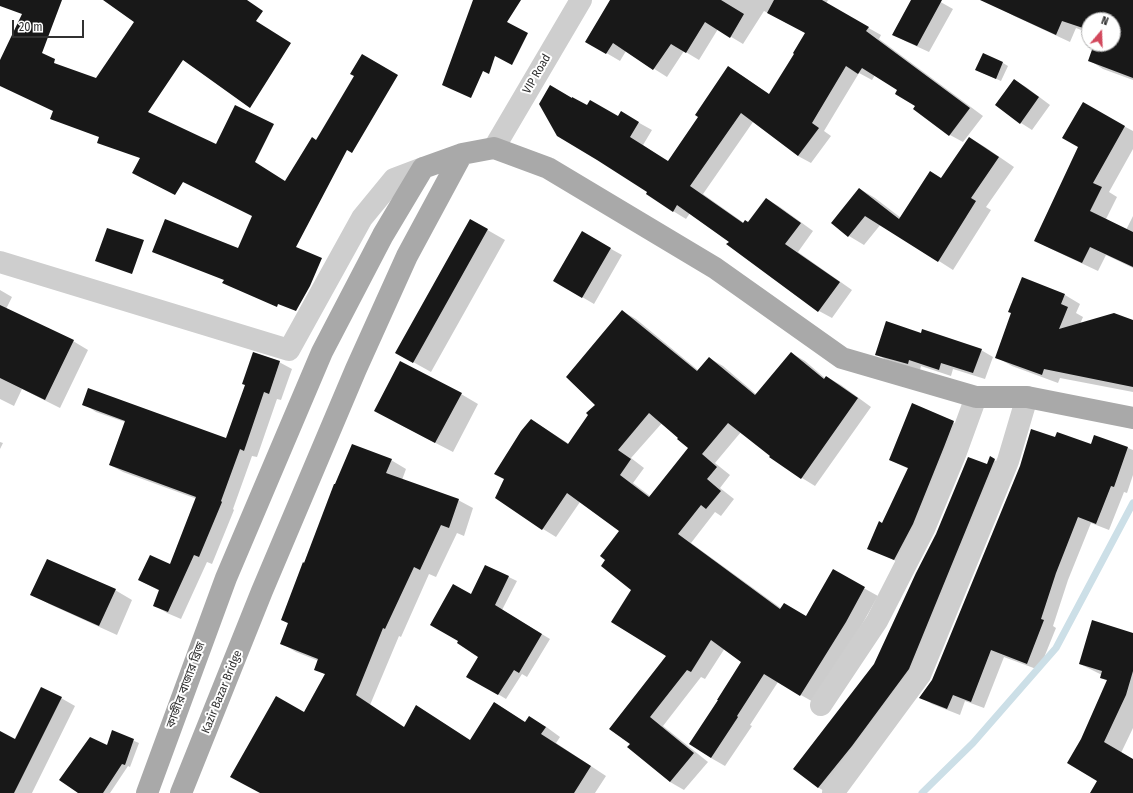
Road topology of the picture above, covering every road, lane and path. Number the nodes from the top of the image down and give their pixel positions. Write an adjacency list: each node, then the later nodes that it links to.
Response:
1 (581, 0): 2 (street, VIP Road)
2 (494, 148): 3 (main road); 6 (main road)
3 (462, 154): 4 (main road); 11 (main road, Kazir Bazar Bridge)
4 (423, 168): 5 (street); 10 (main road, কাজীর বাজার ব্রিজ)
5 (0, 262)
6 (976, 397): 7 (main road); 9 (street)
7 (1027, 397): 8 (main road); 12 (street)
8 (1133, 418)
9 (820, 705)
10 (147, 793)
11 (181, 793)
12 (833, 793)

